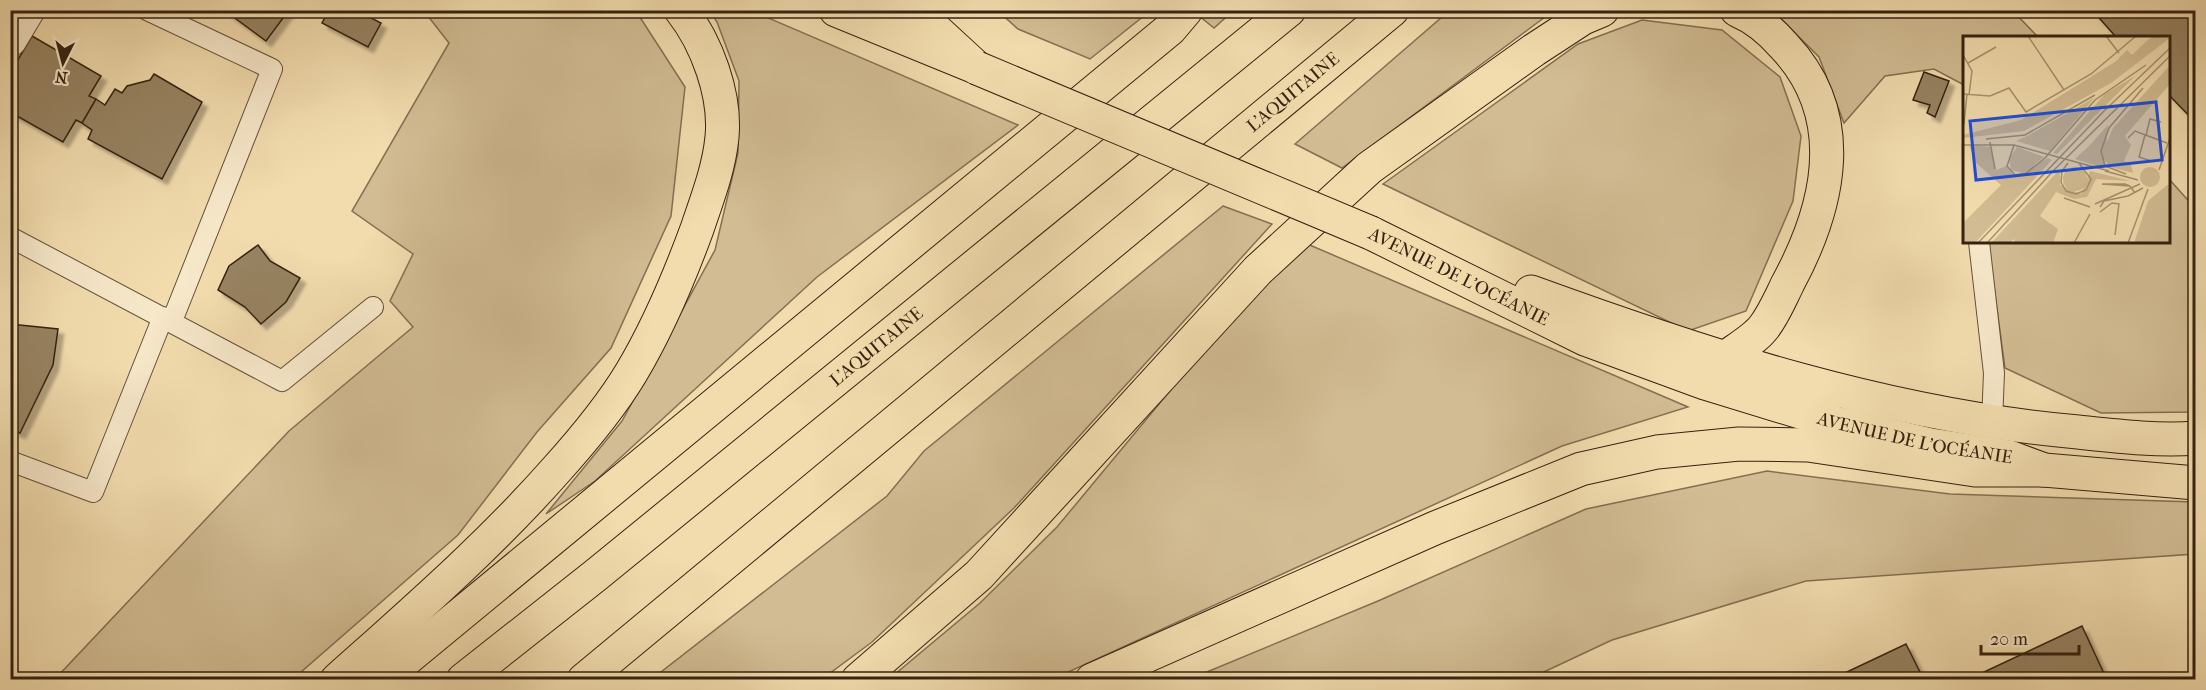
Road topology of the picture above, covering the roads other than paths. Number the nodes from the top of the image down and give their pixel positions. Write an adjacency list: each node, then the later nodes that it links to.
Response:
1 (28, 10): 11 (street)
2 (147, 10): 17 (lane)
3 (681, 10): 24 (main road)
4 (836, 10): 12 (main road)
5 (914, 10): 12 (main road)
6 (1186, 10): 25 (main road)
7 (1289, 10): 26 (main road, L'AQUITAINE)
8 (1392, 10): 27 (main road, L'AQUITAINE)
9 (1602, 10): 28 (main road)
10 (1737, 10): 18 (main road)
11 (10, 40)
12 (977, 68): 13 (main road, bridge)
13 (1371, 233): 18 (main road, AVENUE DE L'OCÉANIE); 22 (main road, AVENUE DE L'OCÉANIE)
14 (10, 237): 17 (lane)
15 (1979, 243): 19 (lane)
16 (373, 307): 17 (lane)
17 (167, 319): 21 (lane)
18 (1725, 358): 19 (main road, AVENUE DE L'OCÉANIE)
19 (1992, 422): 20 (main road, AVENUE DE L'OCÉANIE)
20 (2196, 438)
21 (10, 461)
22 (2044, 470): 23 (main road, AVENUE DE L'OCÉANIE); 29 (main road)
23 (2196, 483)
24 (337, 680)
25 (381, 680)
26 (463, 680)
27 (584, 680)
28 (858, 680)
29 (1092, 680)

